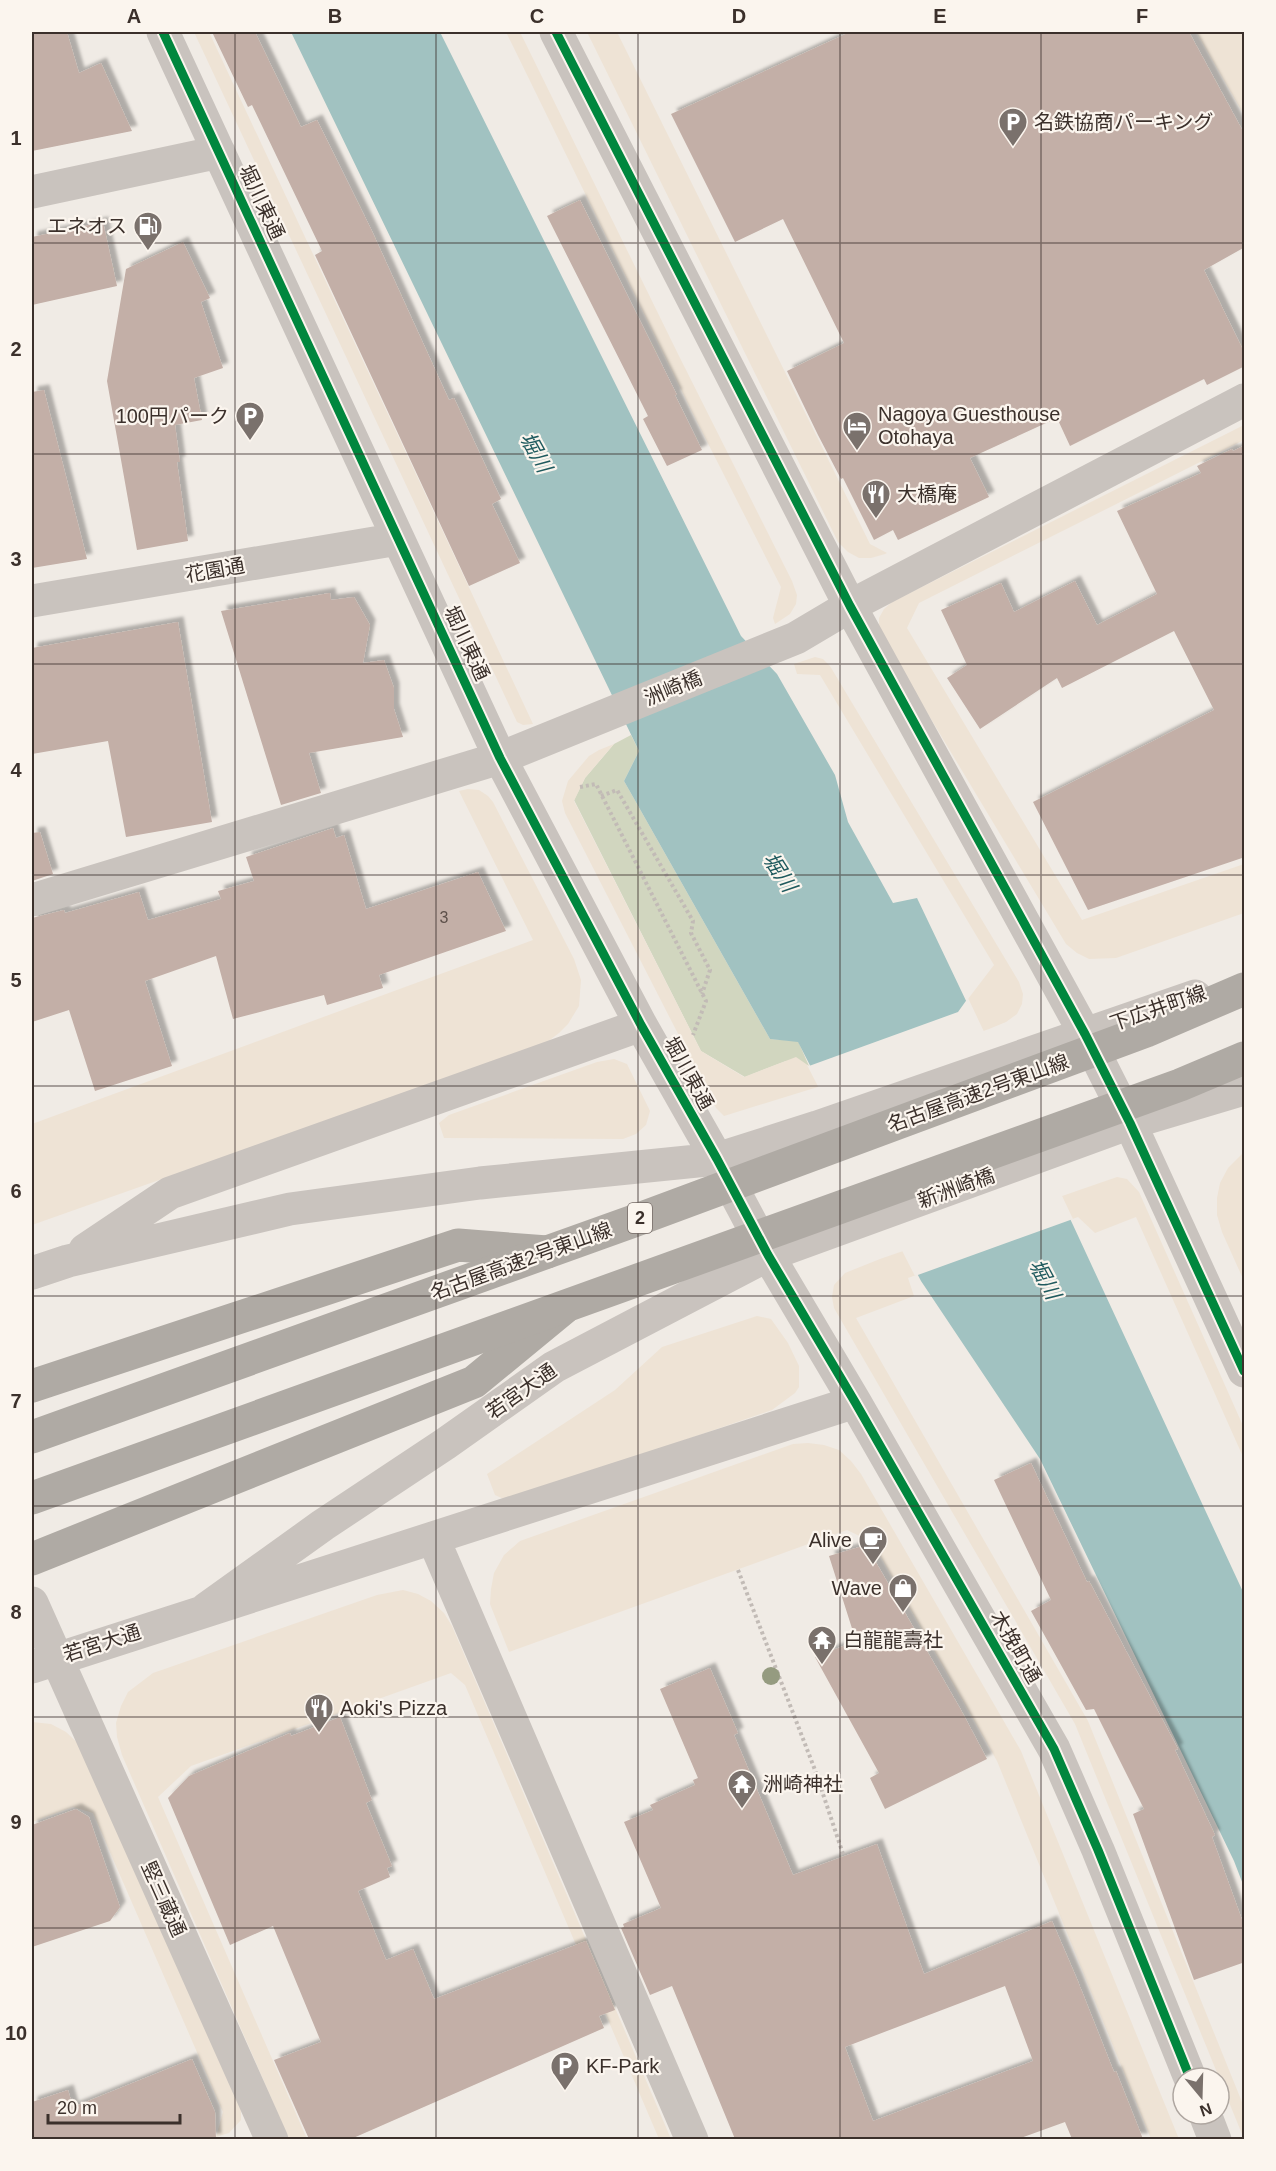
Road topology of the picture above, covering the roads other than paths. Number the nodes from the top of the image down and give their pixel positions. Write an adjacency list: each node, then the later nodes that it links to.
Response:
1 (163, 32): 3 (street, 堀川東通)
2 (556, 32): 8 (street)
3 (219, 152): 4 (street); 6 (street, 堀川東通)
4 (32, 192)
5 (1245, 400): 8 (street, 洲崎橋)
6 (398, 539): 7 (street, 花園通); 9 (street, 堀川東通)
7 (32, 601)
8 (849, 606): 9 (street, 洲崎橋); 14 (street)
9 (500, 758): 10 (street, 洲崎橋); 13 (street, 堀川東通)
10 (32, 900)
11 (1245, 978): 14 (street, 下広井町線)
12 (1245, 989): 20 (highway, 名古屋高速2号東山線 / 2, bridge)
13 (641, 1025): 18 (street, 堀川東通); 22 (street)
14 (1085, 1034): 17 (street); 18 (street, 下広井町線)
15 (1245, 1058): 24 (highway, bridge)
16 (1245, 1089): 17 (street)
17 (1130, 1123): 19 (street, 新洲崎橋); 25 (street)
18 (717, 1159): 21 (street, 堀川東通); 22 (street)
19 (862, 1222): 21 (street, 若宮大通)
20 (547, 1252): 26 (highway); 28 (highway, 名古屋高速2号東山線 / 2, bridge)
21 (768, 1255): 27 (street, 木挽町通); 33 (street, 若宮大通)
22 (68, 1261): 23 (street)
23 (32, 1273)
24 (566, 1307): 29 (highway, bridge); 31 (highway)
25 (1245, 1371)
26 (32, 1386)
27 (855, 1402): 30 (street, 若宮大通); 35 (street, 木挽町通)
28 (32, 1437)
29 (32, 1498)
30 (433, 1538): 33 (street, 若宮大通); 37 (street)
31 (32, 1558)
32 (32, 1603): 34 (street, 竪三蔵通)
33 (206, 1609): 34 (street, 若宮大通)
34 (44, 1662): 36 (street, 竪三蔵通)
35 (1185, 2066)
36 (269, 2138)
37 (692, 2139)

